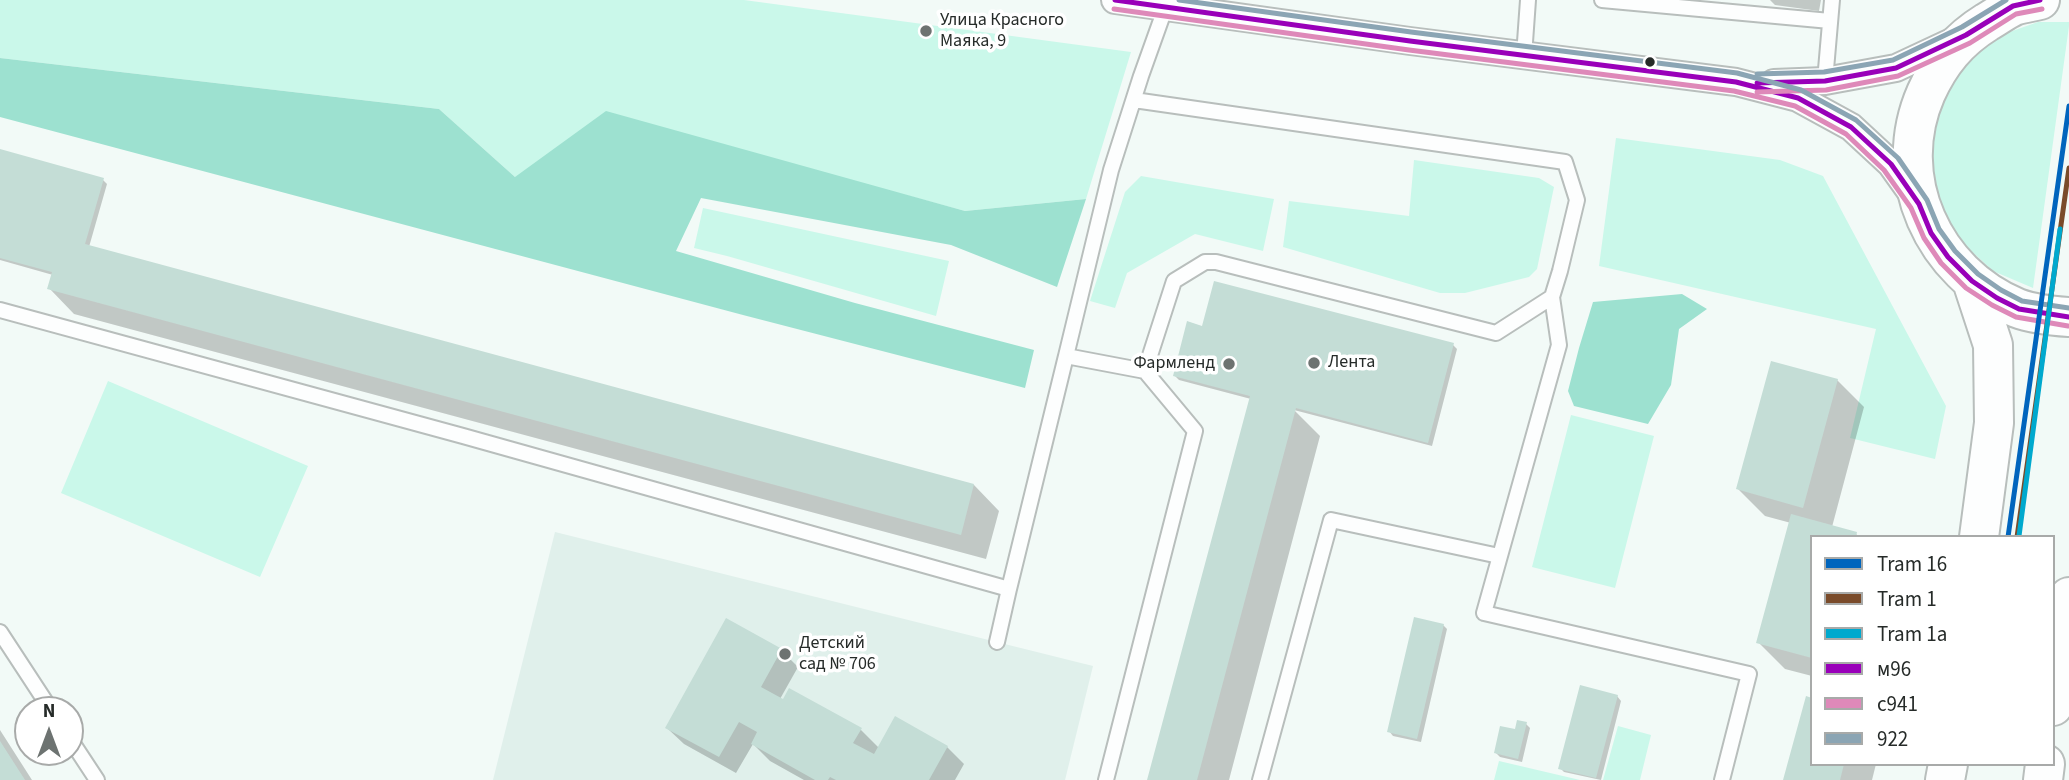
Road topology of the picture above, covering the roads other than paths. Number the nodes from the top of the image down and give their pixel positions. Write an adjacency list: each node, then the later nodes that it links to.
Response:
1 (1115, 0): 6 (street)
2 (1528, 0): 9 (lane)
3 (1602, 0): 7 (lane)
4 (1832, 0): 7 (lane)
5 (2024, 2): 8 (main road)
6 (1167, 6): 9 (street); 12 (lane)
7 (1830, 22): 10 (lane)
8 (1966, 35): 10 (street); 13 (main road)
9 (1524, 56): 11 (street)
10 (1825, 81): 11 (street)
11 (1735, 82): 13 (street)
12 (1134, 100): 15 (lane); 18 (lane)
13 (1919, 204): 14 (main road)
14 (1972, 281): 17 (main road); 20 (main road)
15 (1552, 297): 19 (lane); 21 (lane)
16 (0, 310): 22 (lane)
17 (2069, 317)
18 (1066, 356): 19 (lane); 22 (lane)
19 (1145, 370): 30 (lane)
20 (1979, 535)
21 (1499, 556): 31 (lane); 32 (lane)
22 (1009, 589): 25 (lane)
23 (2069, 597): 26 (main road)
24 (0, 632): 27 (lane)
25 (997, 642)
26 (2055, 692)
27 (42, 696)
28 (84, 760): 29 (lane)
29 (97, 780)
30 (1106, 780)
31 (1261, 780)
32 (1722, 780)

